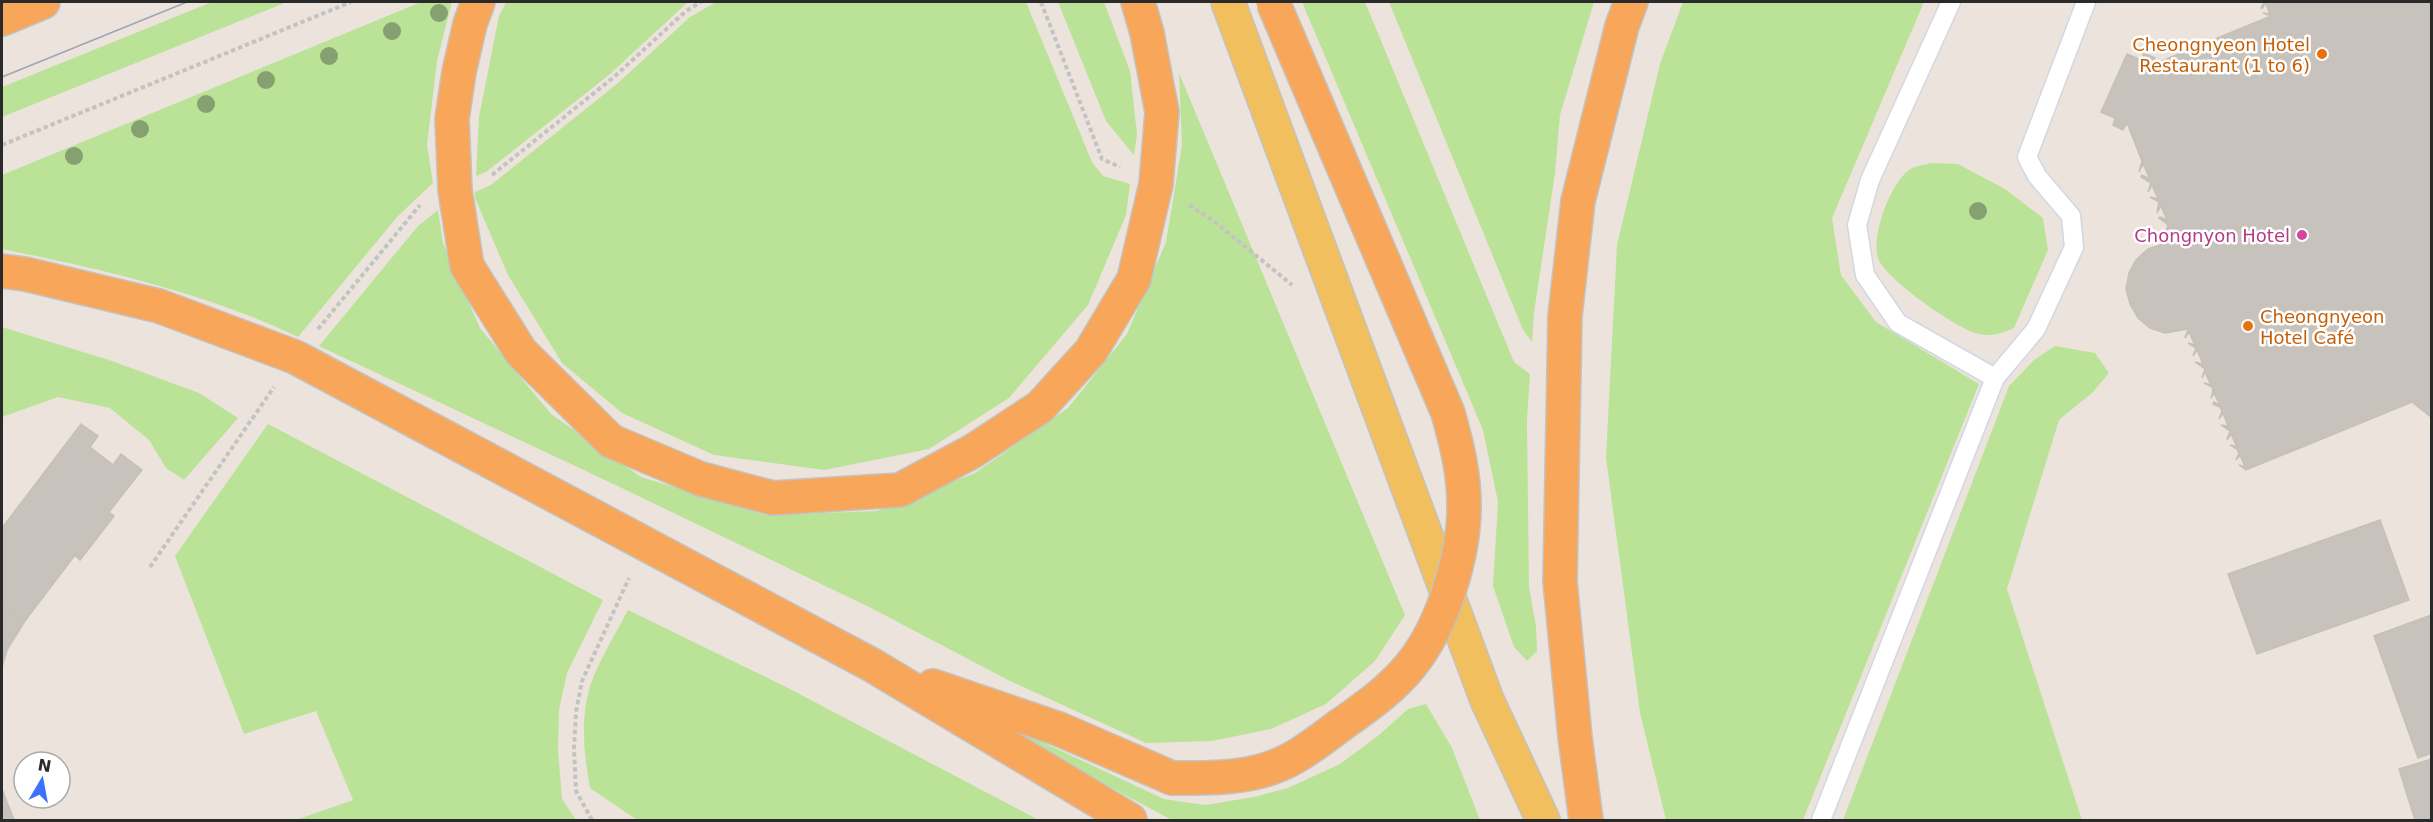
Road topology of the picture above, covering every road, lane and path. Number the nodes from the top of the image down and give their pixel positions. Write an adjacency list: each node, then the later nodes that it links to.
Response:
1 (43, 2): 11 (highway)
2 (351, 2): 12 (path)
3 (478, 2): 13 (highway)
4 (701, 2): 13 (path)
5 (1138, 2): 13 (highway)
6 (1228, 2): 22 (main road)
7 (1273, 2): 19 (highway, bridge)
8 (1630, 2): 23 (highway)
9 (1951, 2): 16 (lane)
10 (2086, 2): 16 (lane)
11 (2, 19)
12 (2, 145)
13 (454, 189): 15 (path)
14 (2, 271): 15 (highway)
15 (295, 357): 17 (highway); 18 (path)
16 (1995, 378): 24 (lane)
17 (646, 545): 19 (highway); 20 (path)
18 (150, 567)
19 (872, 665): 21 (highway)
20 (592, 820)
21 (1130, 820)
22 (1543, 820)
23 (1586, 820)
24 (1821, 820)

